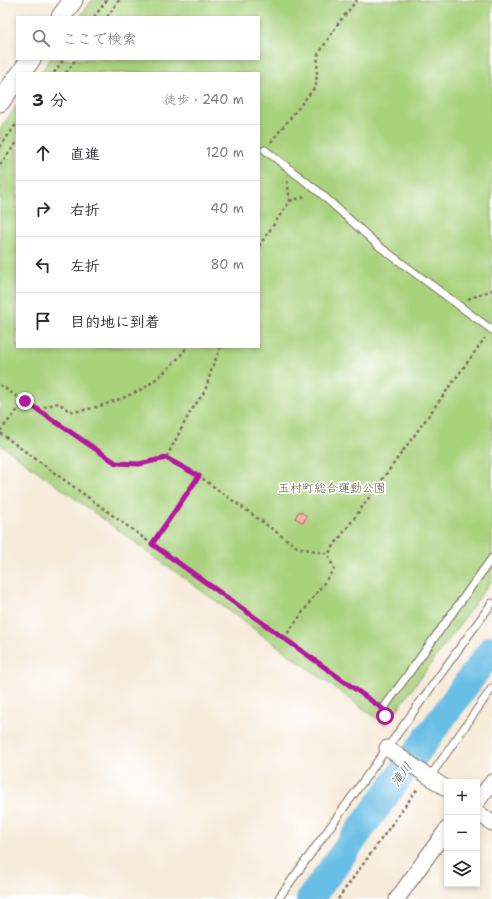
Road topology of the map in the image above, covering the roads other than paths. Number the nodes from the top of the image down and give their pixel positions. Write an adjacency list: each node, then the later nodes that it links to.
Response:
1 (73, 0): 2 (street)
2 (62, 16)
3 (30, 60): 4 (street)
4 (22, 72)
5 (16, 79): 6 (street)
6 (0, 102)
7 (265, 150): 8 (lane)
8 (492, 329)
9 (492, 558): 12 (lane)
10 (492, 603): 13 (lane)
11 (492, 688): 14 (lane)
12 (383, 709)
13 (389, 749): 14 (street); 21 (lane)
14 (426, 776): 16 (street)
15 (492, 782): 17 (street)
16 (444, 787)
17 (480, 798)
18 (480, 814): 19 (street)
19 (492, 822)
20 (444, 834): 22 (street)
21 (278, 899)
22 (396, 899)

